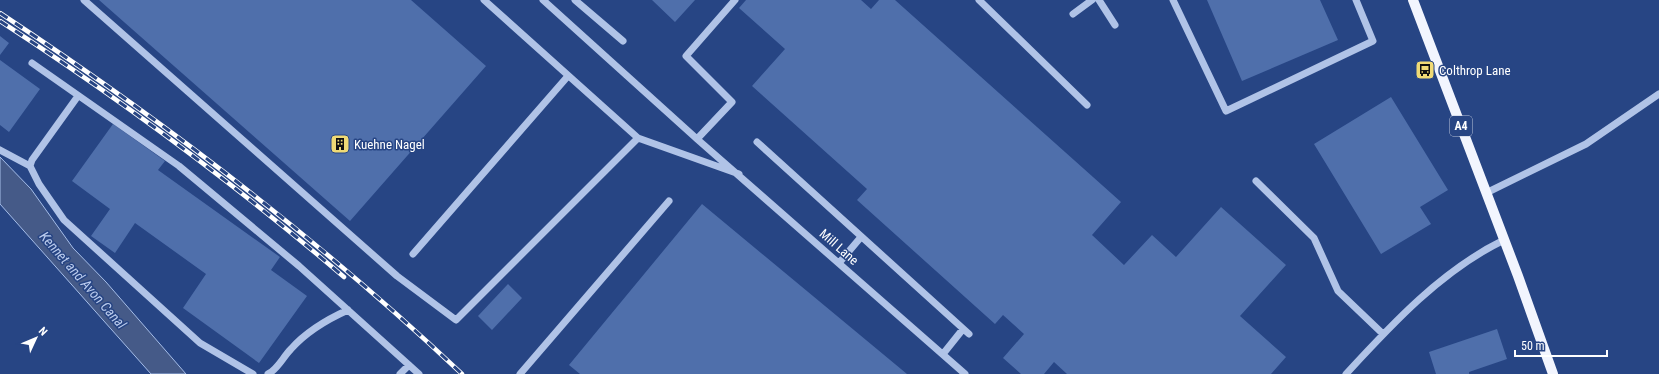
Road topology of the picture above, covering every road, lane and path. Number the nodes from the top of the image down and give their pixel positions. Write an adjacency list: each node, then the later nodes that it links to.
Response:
1 (84, 0): 20 (street)
2 (484, 0): 16 (street)
3 (543, 0): 21 (street, Mill Lane)
4 (575, 0): 14 (street)
5 (735, 0): 21 (street)
6 (979, 0): 19 (street)
7 (1092, 0): 12 (street)
8 (1099, 0): 13 (street)
9 (1173, 0): 10 (street)
10 (1356, 0)
11 (1413, 0): 27 (main road, A4)
12 (1073, 14)
13 (1116, 24)
14 (623, 41)
15 (32, 63): 18 (street)
16 (568, 76): 20 (street); 31 (street)
17 (1659, 94): 27 (street)
18 (78, 96): 24 (street); 33 (street)
19 (1087, 105)
20 (638, 138): 25 (street)
21 (697, 139): 25 (street, Mill Lane)
22 (757, 142): 29 (street)
23 (0, 150): 24 (street)
24 (30, 166): 39 (street)
25 (739, 174): 32 (street, Mill Lane)
26 (1256, 181): 36 (street)
27 (1486, 193): 30 (main road, A4)
28 (669, 201): 43 (street)
29 (861, 237): 32 (street); 34 (street)
30 (1504, 240): 36 (street); 46 (main road, A4)
31 (413, 254)
32 (839, 263): 37 (street, Mill Lane)
33 (348, 310): 38 (street); 40 (street)
34 (962, 329): 35 (street); 37 (street)
35 (969, 334)
36 (1383, 334): 45 (street)
37 (943, 354): 44 (street, Mill Lane)
38 (409, 365): 41 (street); 42 (street)
39 (253, 374)
40 (268, 374)
41 (400, 374)
42 (419, 374)
43 (520, 374)
44 (965, 374)
45 (1346, 374)
46 (1553, 374)

